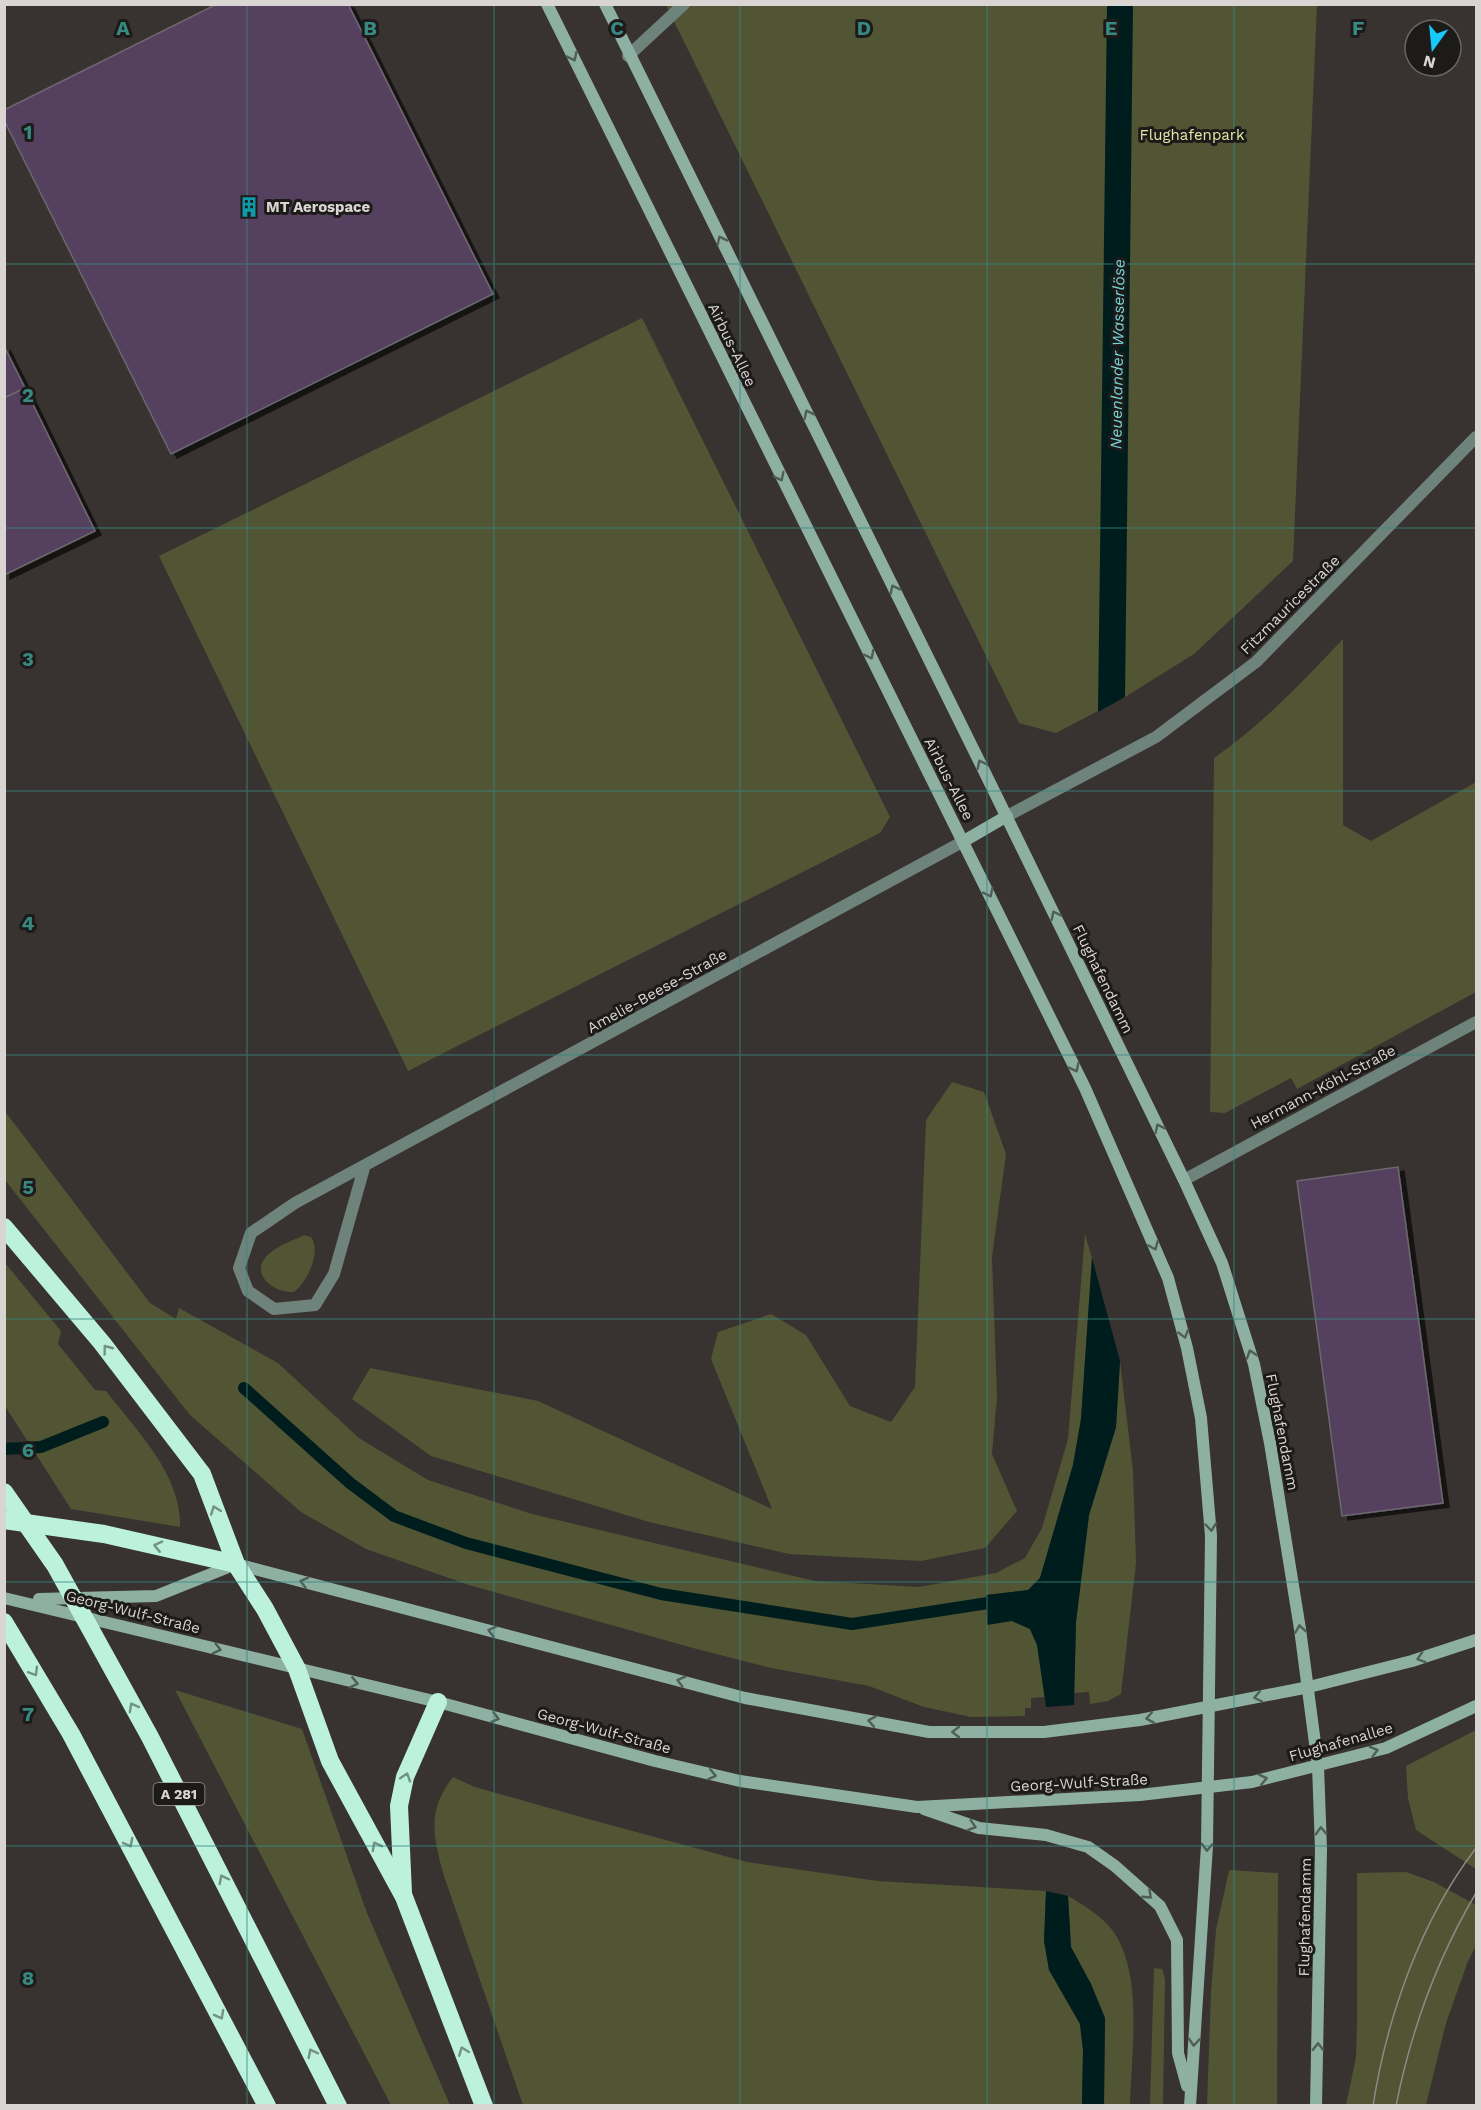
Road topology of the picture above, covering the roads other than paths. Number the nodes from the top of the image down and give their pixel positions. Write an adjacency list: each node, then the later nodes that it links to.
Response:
1 (547, 4): 7 (main road, Airbus-Allee, one-way to 7)
2 (604, 4): 4 (main road)
3 (684, 4): 4 (street)
4 (628, 56): 6 (main road, one-way to 4)
5 (1476, 437): 6 (street, Fitzmauricestraße)
6 (1007, 816): 7 (main road, Airbus-Allee); 10 (main road, Flughafendamm, one-way to 6)
7 (963, 841): 9 (street, Amelie-Beese-Straße); 23 (main road, one-way to 23)
8 (1476, 1022): 10 (street, Hermann-Köhl-Straße)
9 (364, 1168): 9 (street, Amelie-Beese-Straße)
10 (1184, 1180): 20 (main road, Flughafendamm, one-way to 10)
11 (4, 1227): 14 (highway, one-way to 11)
12 (4, 1492): 30 (highway, A 281, one-way to 12)
13 (4, 1520): 14 (highway, one-way to 13)
14 (236, 1564): 16 (main road); 19 (highway); 23 (main road, one-way to 14)
15 (4, 1598): 16 (main road, Georg-Wulf-Straße)
16 (18, 1599): 19 (main road, Georg-Wulf-Straße, one-way to 19)
17 (4, 1622): 29 (highway, one-way to 29)
18 (1476, 1640): 20 (main road, one-way to 20)
19 (297, 1669): 21 (main road, Georg-Wulf-Straße, one-way to 21); 27 (highway, one-way to 19)
20 (1309, 1687): 23 (main road, one-way to 23); 24 (main road, Flughafendamm)
21 (438, 1702): 26 (main road, Georg-Wulf-Straße, one-way to 26); 27 (highway, one-way to 21)
22 (1476, 1706): 24 (main road, Flughafenallee, one-way to 22)
23 (1208, 1708): 25 (main road)
24 (1318, 1766): 25 (main road, Flughafenallee, one-way to 24); 32 (main road, Flughafendamm, one-way to 24)
25 (1208, 1789): 26 (main road, Georg-Wulf-Straße); 28 (main road, one-way to 28)
26 (917, 1807): 28 (main road, one-way to 28)
27 (404, 1898): 31 (highway, one-way to 27)
28 (1190, 2101)
29 (267, 2106)
30 (338, 2106)
31 (483, 2106)
32 (1316, 2106)

